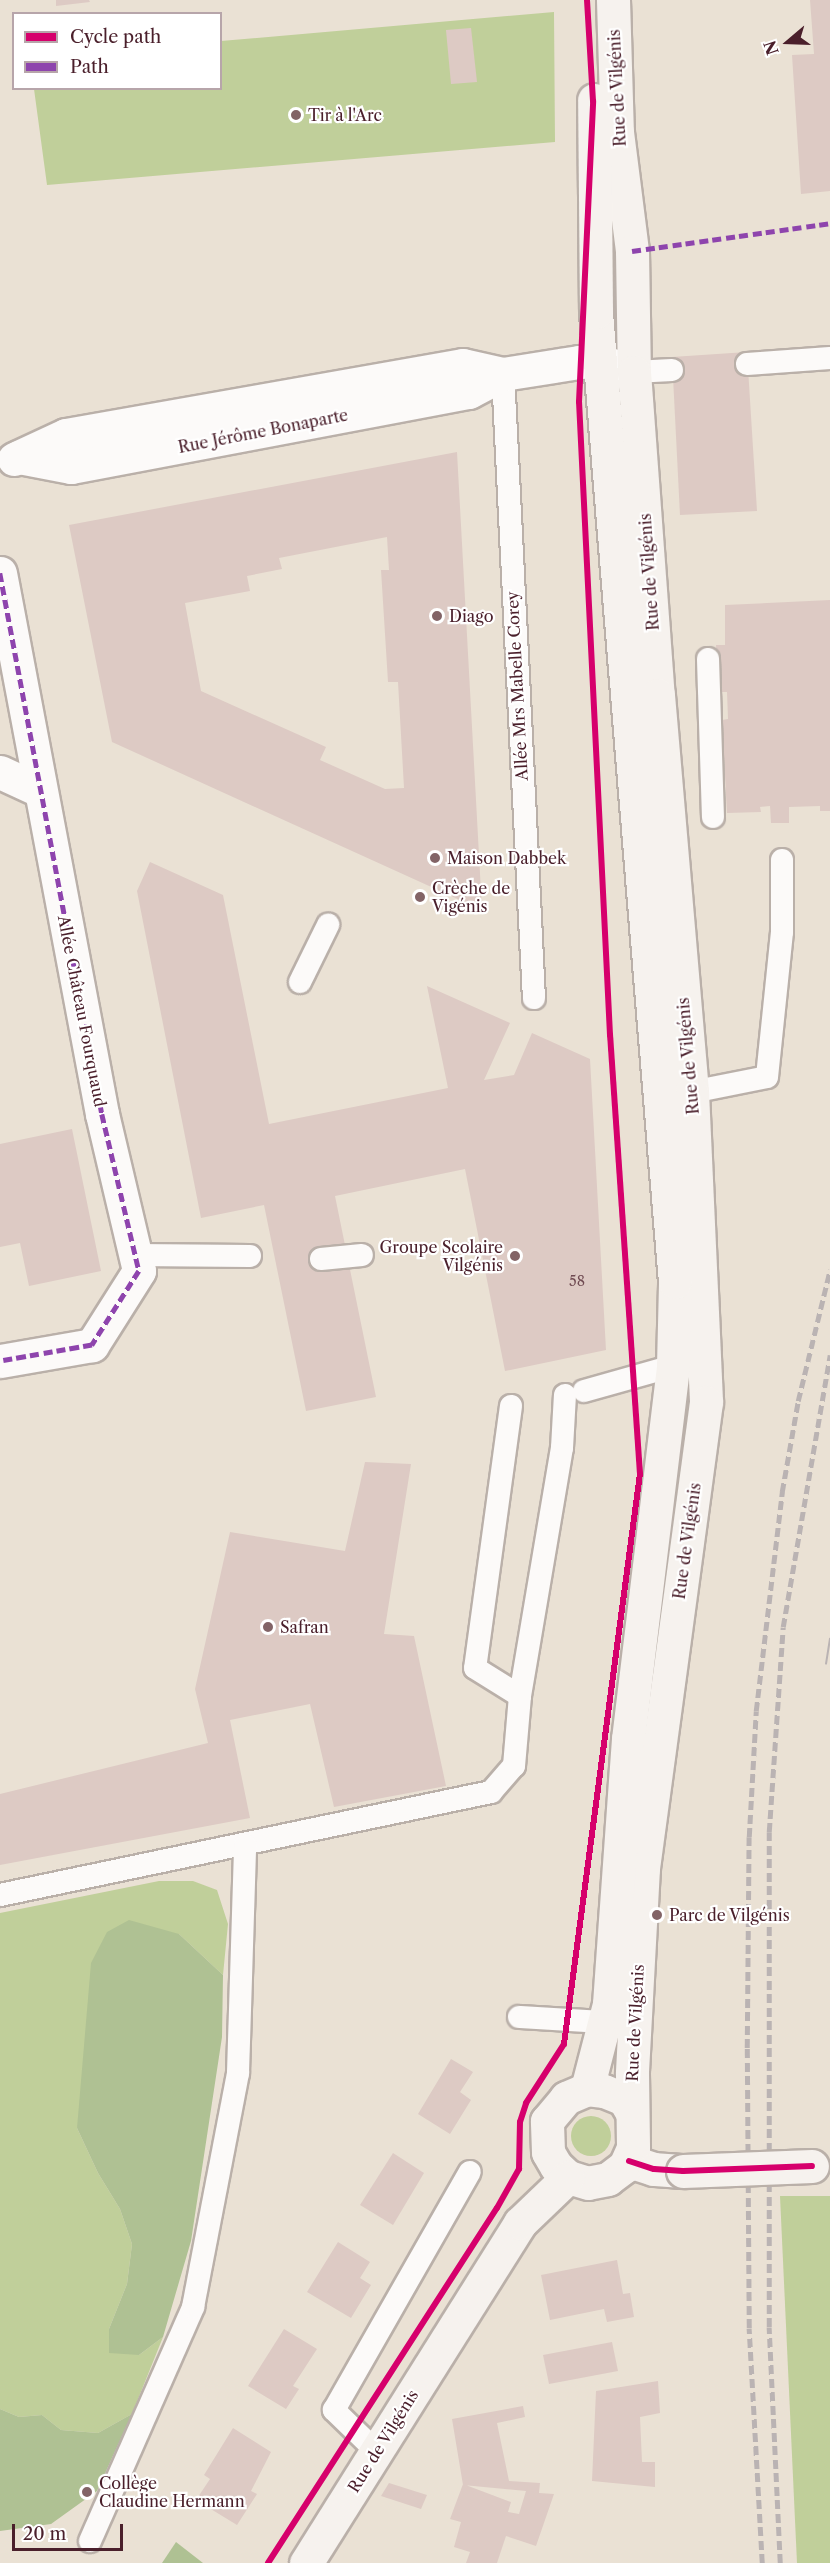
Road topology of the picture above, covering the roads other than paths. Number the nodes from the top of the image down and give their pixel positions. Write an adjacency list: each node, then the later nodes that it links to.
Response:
1 (591, 0): 4 (street, Rue de Vilgénis)
2 (613, 0): 7 (street, Rue de Vilgénis)
3 (830, 358): 5 (lane)
4 (600, 361): 7 (street, Rue Jérôme Bonaparte); 8 (street, Rue Jérôme Bonaparte); 25 (street, Rue de Vilgénis)
5 (747, 364)
6 (672, 370): 7 (lane)
7 (634, 372): 19 (street, Rue de Vilgénis)
8 (503, 374): 9 (street, Rue Jérôme Bonaparte); 18 (lane, Allée Mrs Mabelle Corey)
9 (10, 459)
10 (0, 573): 13 (street, Allée Château Fourquaud)
11 (708, 659): 14 (lane)
12 (0, 772): 13 (street)
13 (39, 790): 20 (street, Allée Château Fourquaud)
14 (713, 817)
15 (782, 860): 19 (lane)
16 (328, 925): 17 (lane)
17 (300, 982)
18 (534, 998)
19 (692, 1092): 26 (street, Rue de Vilgénis)
20 (135, 1255): 22 (lane); 24 (street, Allée Château Fourquaud)
21 (362, 1255): 23 (lane)
22 (250, 1256)
23 (321, 1259)
24 (0, 1361)
25 (673, 1366): 26 (street); 28 (lane); 32 (street, Rue de Vilgénis)
26 (706, 1402): 34 (street, Rue de Vilgénis)
27 (511, 1406): 28 (lane)
28 (520, 1696): 29 (lane)
29 (245, 1845): 30 (lane); 40 (lane)
30 (0, 1895)
31 (519, 2017): 32 (lane)
32 (604, 2022): 33 (street, Rue de Vilgénis)
33 (586, 2089): 34 (street, Rue de Vilgénis); 38 (street)
34 (631, 2111): 35 (street, Rue de Vilgénis)
35 (629, 2161): 36 (street, bridge); 38 (street)
36 (821, 2166)
37 (470, 2172): 39 (lane)
38 (568, 2176): 39 (street, Rue de Vilgénis)
39 (376, 2451): 41 (street, Rue de Vilgénis)
40 (90, 2541)
41 (306, 2563)

